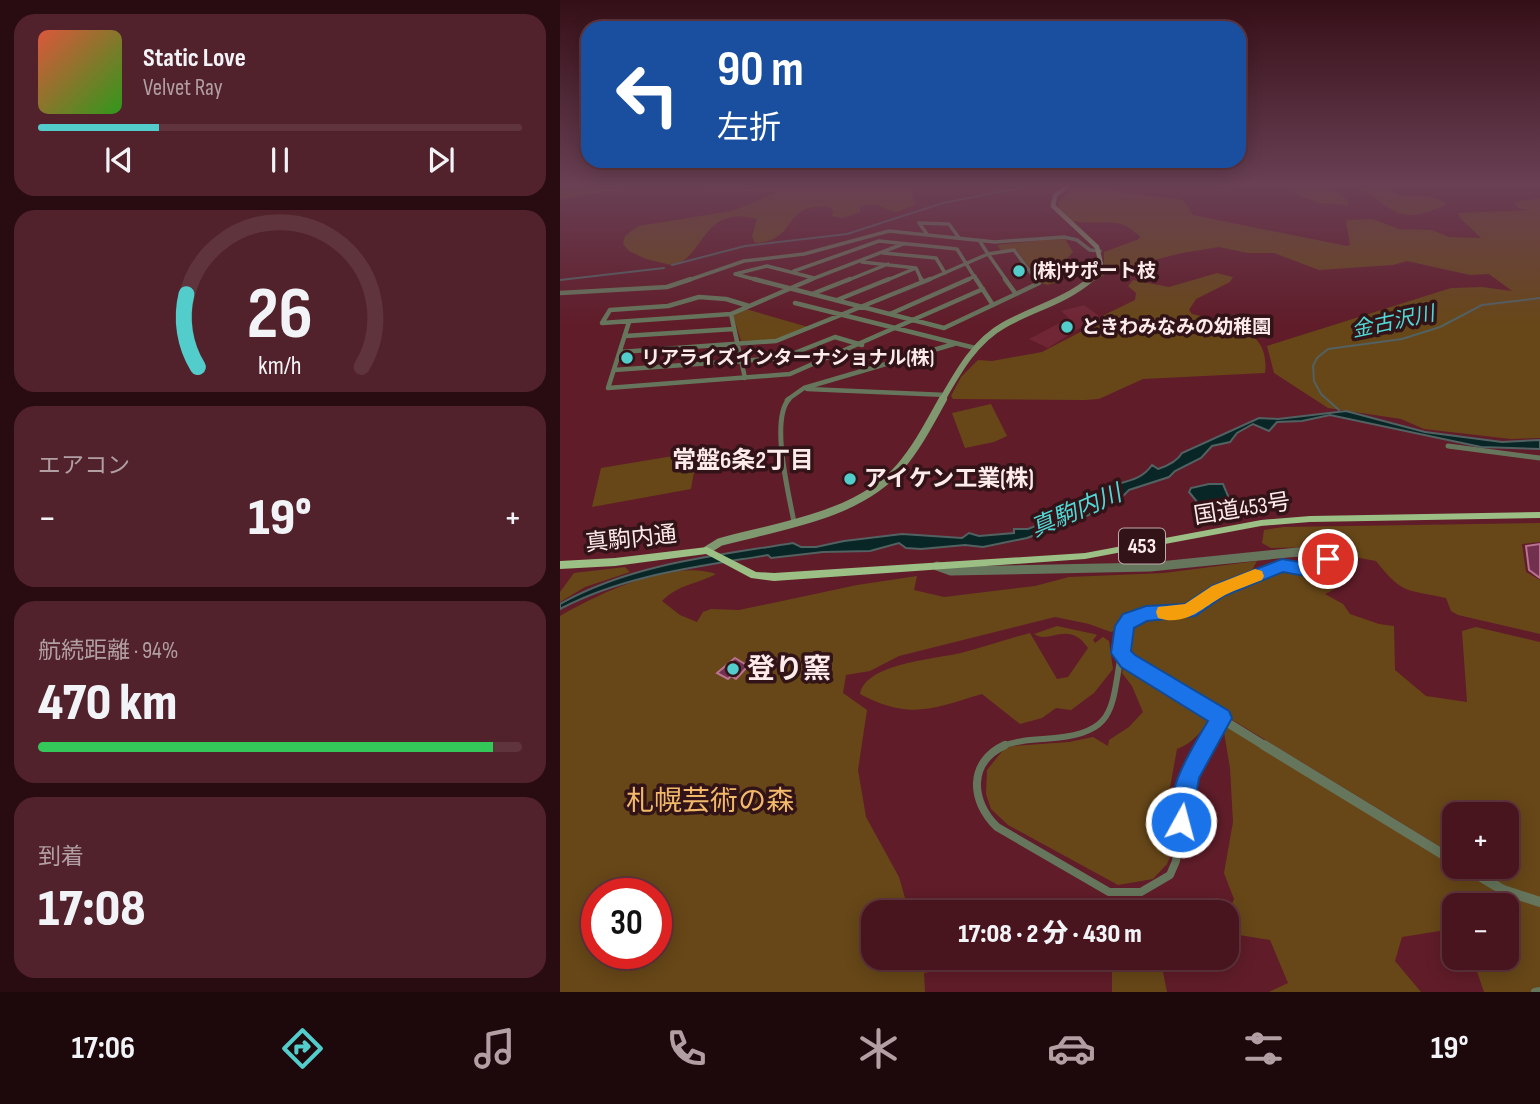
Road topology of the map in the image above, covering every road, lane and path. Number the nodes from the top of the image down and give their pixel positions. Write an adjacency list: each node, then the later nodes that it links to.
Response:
1 (887, 232): 23 (street)
2 (913, 232): 5 (street)
3 (955, 232): 6 (street)
4 (1080, 232): 9 (main road)
5 (927, 234): 6 (street)
6 (959, 238): 7 (street)
7 (979, 240): 9 (street); 11 (street)
8 (903, 244): 10 (street); 14 (street); 16 (street)
9 (1100, 251): 42 (main road)
10 (881, 253): 12 (street); 17 (street)
11 (989, 254): 14 (street); 25 (street); 25 (street)
12 (858, 261): 13 (street); 19 (street)
13 (888, 264): 15 (street); 24 (street)
14 (967, 264): 17 (street); 18 (street)
15 (916, 268): 20 (street); 26 (street)
16 (791, 272): 19 (street); 21 (street)
17 (944, 273): 20 (street)
18 (975, 276): 22 (street); 32 (street)
19 (814, 278): 21 (street)
20 (923, 282): 30 (street)
21 (788, 288): 24 (street); 29 (street)
22 (983, 289): 28 (street); 34 (street)
23 (560, 293)
24 (812, 294): 26 (street)
25 (1016, 294): 28 (street)
26 (837, 300): 30 (street)
27 (795, 303): 33 (street)
28 (993, 305): 34 (street)
29 (749, 306): 31 (street); 35 (street)
30 (864, 307): 32 (street); 33 (street)
31 (731, 314): 35 (street); 36 (street)
32 (890, 314): 34 (street)
33 (843, 316): 37 (street); 39 (street)
34 (916, 320): 37 (street)
35 (629, 322): 38 (street)
36 (734, 328): 38 (street); 39 (street)
37 (896, 329): 40 (street); 41 (street)
38 (625, 336): 43 (street)
39 (738, 344): 43 (street); 44 (street)
40 (954, 344): 42 (street); 47 (street)
41 (862, 345): 44 (street); 46 (street)
42 (975, 348): 48 (main road)
43 (620, 352): 45 (street)
44 (742, 361): 45 (street); 46 (street)
45 (614, 370): 46 (street)
46 (745, 378)
47 (804, 388): 48 (street); 52 (street)
48 (946, 395): 52 (main road)
49 (1448, 446): 50 (street)
50 (1540, 458)
51 (1540, 515): 55 (highway, 国道453号 / 453)
52 (794, 522): 53 (main road)
53 (712, 552): 54 (highway, 真駒内通); 55 (highway, 国道453号 / 453)
54 (560, 565)
55 (937, 566): 56 (street)
56 (1121, 653): 57 (street); 57 (street)
57 (1222, 718): 58 (street)
58 (1442, 854)
59 (1485, 879): 60 (street)
60 (1540, 902)

